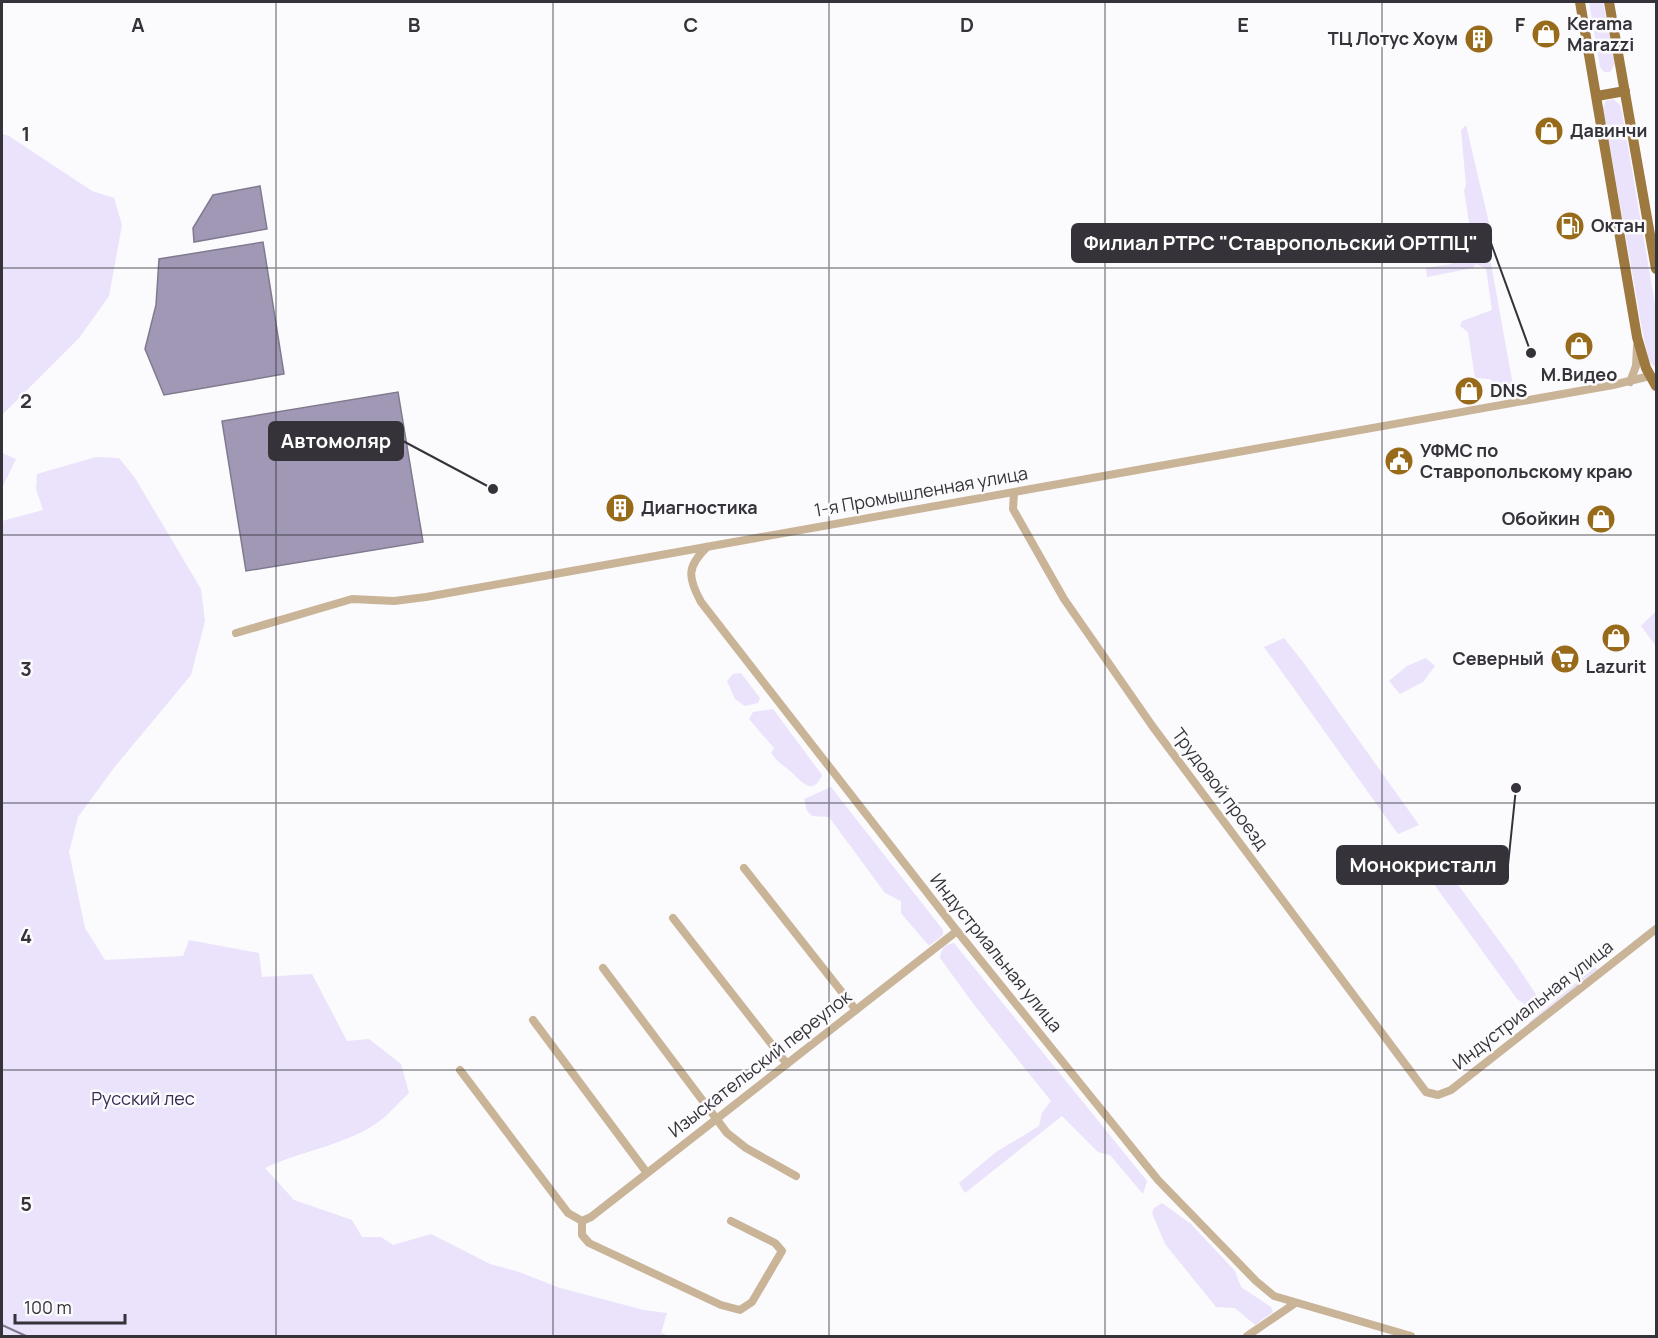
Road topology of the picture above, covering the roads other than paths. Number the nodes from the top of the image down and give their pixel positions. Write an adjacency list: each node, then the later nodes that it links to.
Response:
1 (1580, 2): 4 (main road)
2 (1609, 2): 3 (main road)
3 (1625, 91): 4 (main road); 5 (main road)
4 (1597, 96): 6 (main road)
5 (1656, 270)
6 (1637, 336): 7 (street); 8 (main road)
7 (1636, 366): 8 (street); 9 (street)
8 (1644, 378): 9 (street, 1-я Промышленная улица); 10 (main road)
9 (1613, 385): 11 (street, 1-я Промышленная улица)
10 (1656, 387)
11 (1014, 493): 12 (street, 1-я Промышленная улица); 23 (street, Трудовой проезд)
12 (708, 547): 13 (street, 1-я Промышленная улица); 17 (street, Индустриальная улица)
13 (236, 633)
14 (744, 868): 19 (street)
15 (673, 918): 21 (street)
16 (1656, 929): 23 (street, Индустриальная улица)
17 (957, 931): 19 (street, Изыскательский переулок); 29 (street, Индустриальная улица)
18 (603, 968): 24 (street)
19 (856, 1010): 21 (street, Изыскательский переулок)
20 (533, 1020): 25 (street)
21 (787, 1064): 24 (street, Изыскательский переулок)
22 (460, 1070): 27 (street)
23 (1426, 1092)
24 (717, 1118): 25 (street, Изыскательский переулок); 26 (street)
25 (647, 1173): 27 (street, Изыскательский переулок)
26 (796, 1176)
27 (582, 1221): 28 (street)
28 (731, 1221)
29 (1294, 1304): 30 (street); 31 (street, Индустриальная улица)
30 (1248, 1336)
31 (1411, 1336)

